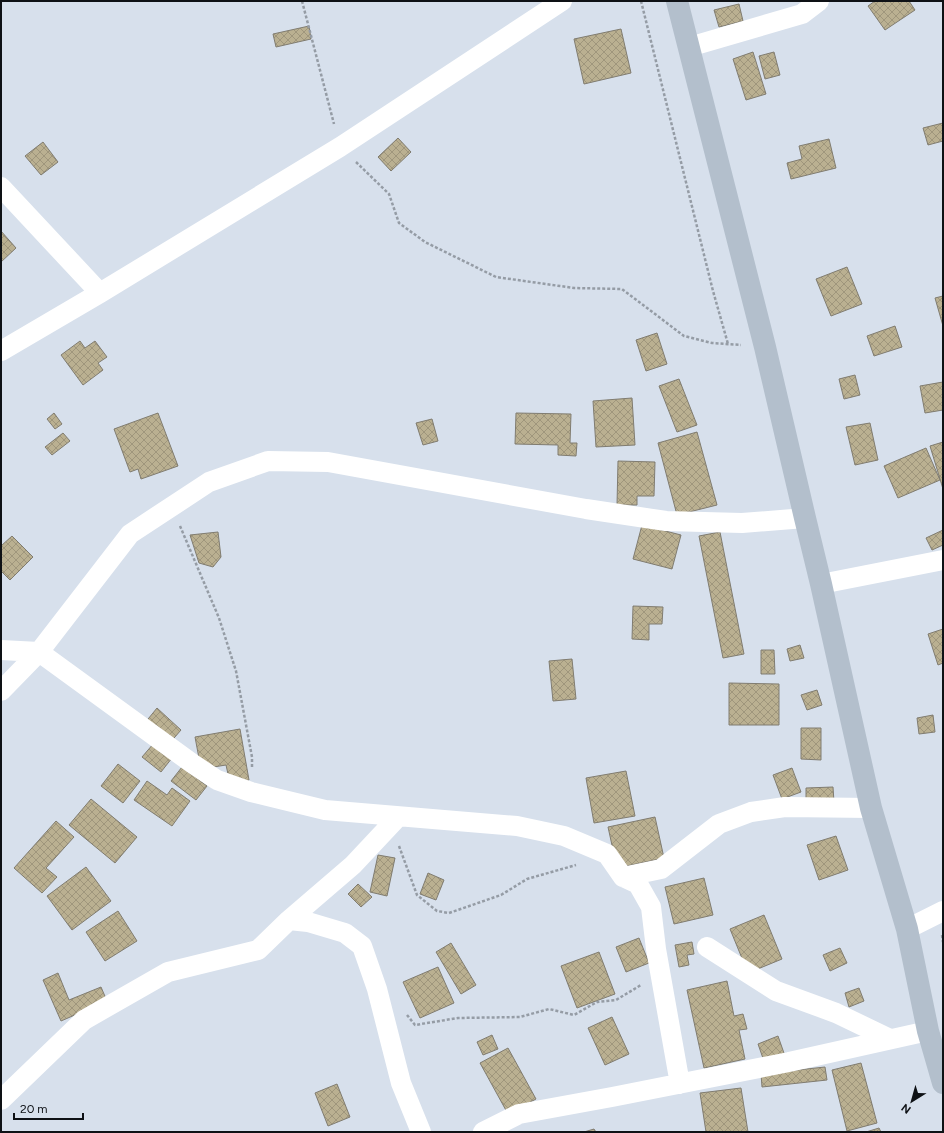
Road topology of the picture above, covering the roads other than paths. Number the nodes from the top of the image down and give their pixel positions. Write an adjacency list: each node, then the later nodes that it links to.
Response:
1 (562, 1): 6 (street)
2 (677, 1): 4 (main road)
3 (819, 1): 4 (street)
4 (689, 46): 8 (main road)
5 (1, 187): 6 (street)
6 (100, 293): 7 (street)
7 (1, 351)
8 (804, 518): 10 (main road); 12 (street)
9 (943, 560): 10 (street)
10 (821, 584): 14 (main road)
11 (1, 650): 12 (street)
12 (40, 652): 13 (street); 15 (street)
13 (1, 692)
14 (871, 808): 16 (street); 19 (main road)
15 (395, 820): 16 (street); 18 (street)
16 (623, 877): 24 (street)
17 (943, 911): 19 (street)
18 (289, 920): 25 (street); 26 (street)
19 (907, 929): 21 (main road)
20 (706, 947): 22 (street)
21 (928, 1031): 22 (street); 23 (main road)
22 (890, 1039): 24 (street)
23 (943, 1083)
24 (680, 1084): 27 (street)
25 (1, 1100)
26 (421, 1132)
27 (483, 1132)

